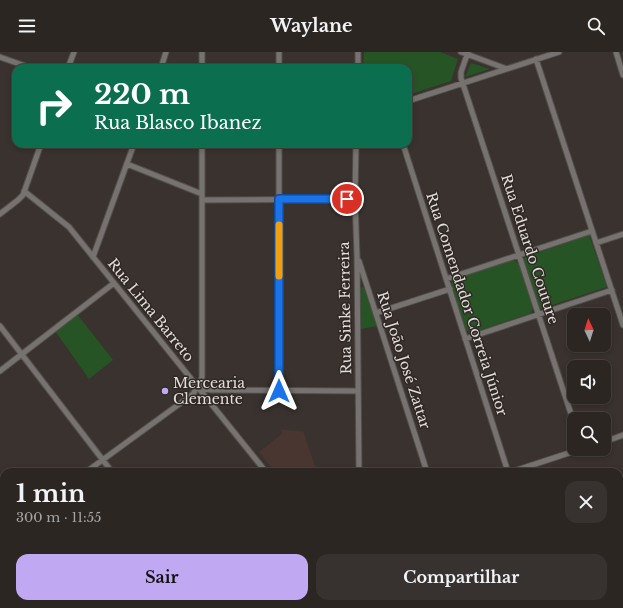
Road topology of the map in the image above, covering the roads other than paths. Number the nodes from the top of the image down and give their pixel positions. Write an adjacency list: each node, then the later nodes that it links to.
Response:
1 (74, 52): 13 (street)
2 (166, 52): 14 (street)
3 (202, 52): 15 (street)
4 (279, 52): 16 (street)
5 (358, 52): 17 (street)
6 (461, 52): 9 (street)
7 (559, 52): 11 (street)
8 (616, 52): 19 (street)
9 (468, 53): 18 (street); 20 (street)
10 (0, 57): 12 (street)
11 (536, 59): 18 (street); 34 (street)
12 (20, 64)
13 (70, 64)
14 (162, 64)
15 (202, 64)
16 (279, 64)
17 (358, 64)
18 (507, 69): 20 (street)
19 (623, 75)
20 (463, 83): 21 (street); 37 (street, Rua Eduardo Couture)
21 (412, 100)
22 (40, 148): 29 (street)
23 (133, 148): 28 (street)
24 (202, 148): 30 (street)
25 (279, 148): 31 (street)
26 (356, 148): 32 (street, Rua Sinke Ferreira)
27 (404, 148): 40 (street, Rua Comendador Correia Júnior)
28 (127, 164): 30 (street); 39 (street)
29 (24, 191): 33 (street); 39 (street, Rua Lima Barreto)
30 (202, 197): 31 (street); 51 (street)
31 (279, 199): 32 (street); 52 (street)
32 (355, 199): 38 (street, Rua Sinke Ferreira)
33 (0, 214)
34 (592, 231): 36 (street); 37 (street)
35 (623, 234): 36 (street)
36 (596, 243): 43 (street)
37 (519, 255): 40 (street); 45 (street, Rua Eduardo Couture)
38 (357, 256): 44 (street, Rua João José Zattar); 53 (street, Rua Sinke Ferreira)
39 (93, 257): 41 (street, Rua Lima Barreto)
40 (446, 279): 42 (street, Rua Comendador Correia Júnior)
41 (114, 283): 49 (street); 51 (street, Rua Lima Barreto)
42 (450, 289): 44 (street); 48 (street, Rua Comendador Correia Júnior)
43 (612, 290): 45 (street); 46 (street)
44 (376, 313): 63 (street, Rua João José Zattar)
45 (539, 314): 48 (street); 54 (street, Rua Eduardo Couture)
46 (623, 324)
47 (0, 326): 49 (street)
48 (466, 339): 64 (street, Rua Comendador Correia Júnior)
49 (22, 354): 50 (street); 58 (street)
50 (0, 371)
51 (197, 386): 52 (street); 58 (street); 61 (street, Rua Lima Barreto)
52 (279, 391): 53 (street)
53 (358, 391): 62 (street, Rua Sinke Ferreira)
54 (570, 412)
55 (623, 435): 56 (street)
56 (611, 439)
57 (567, 454): 65 (street)
58 (102, 459): 59 (street); 60 (street)
59 (91, 468)
60 (109, 468)
61 (263, 468)
62 (359, 468)
63 (426, 468)
64 (509, 468)
65 (522, 468)

